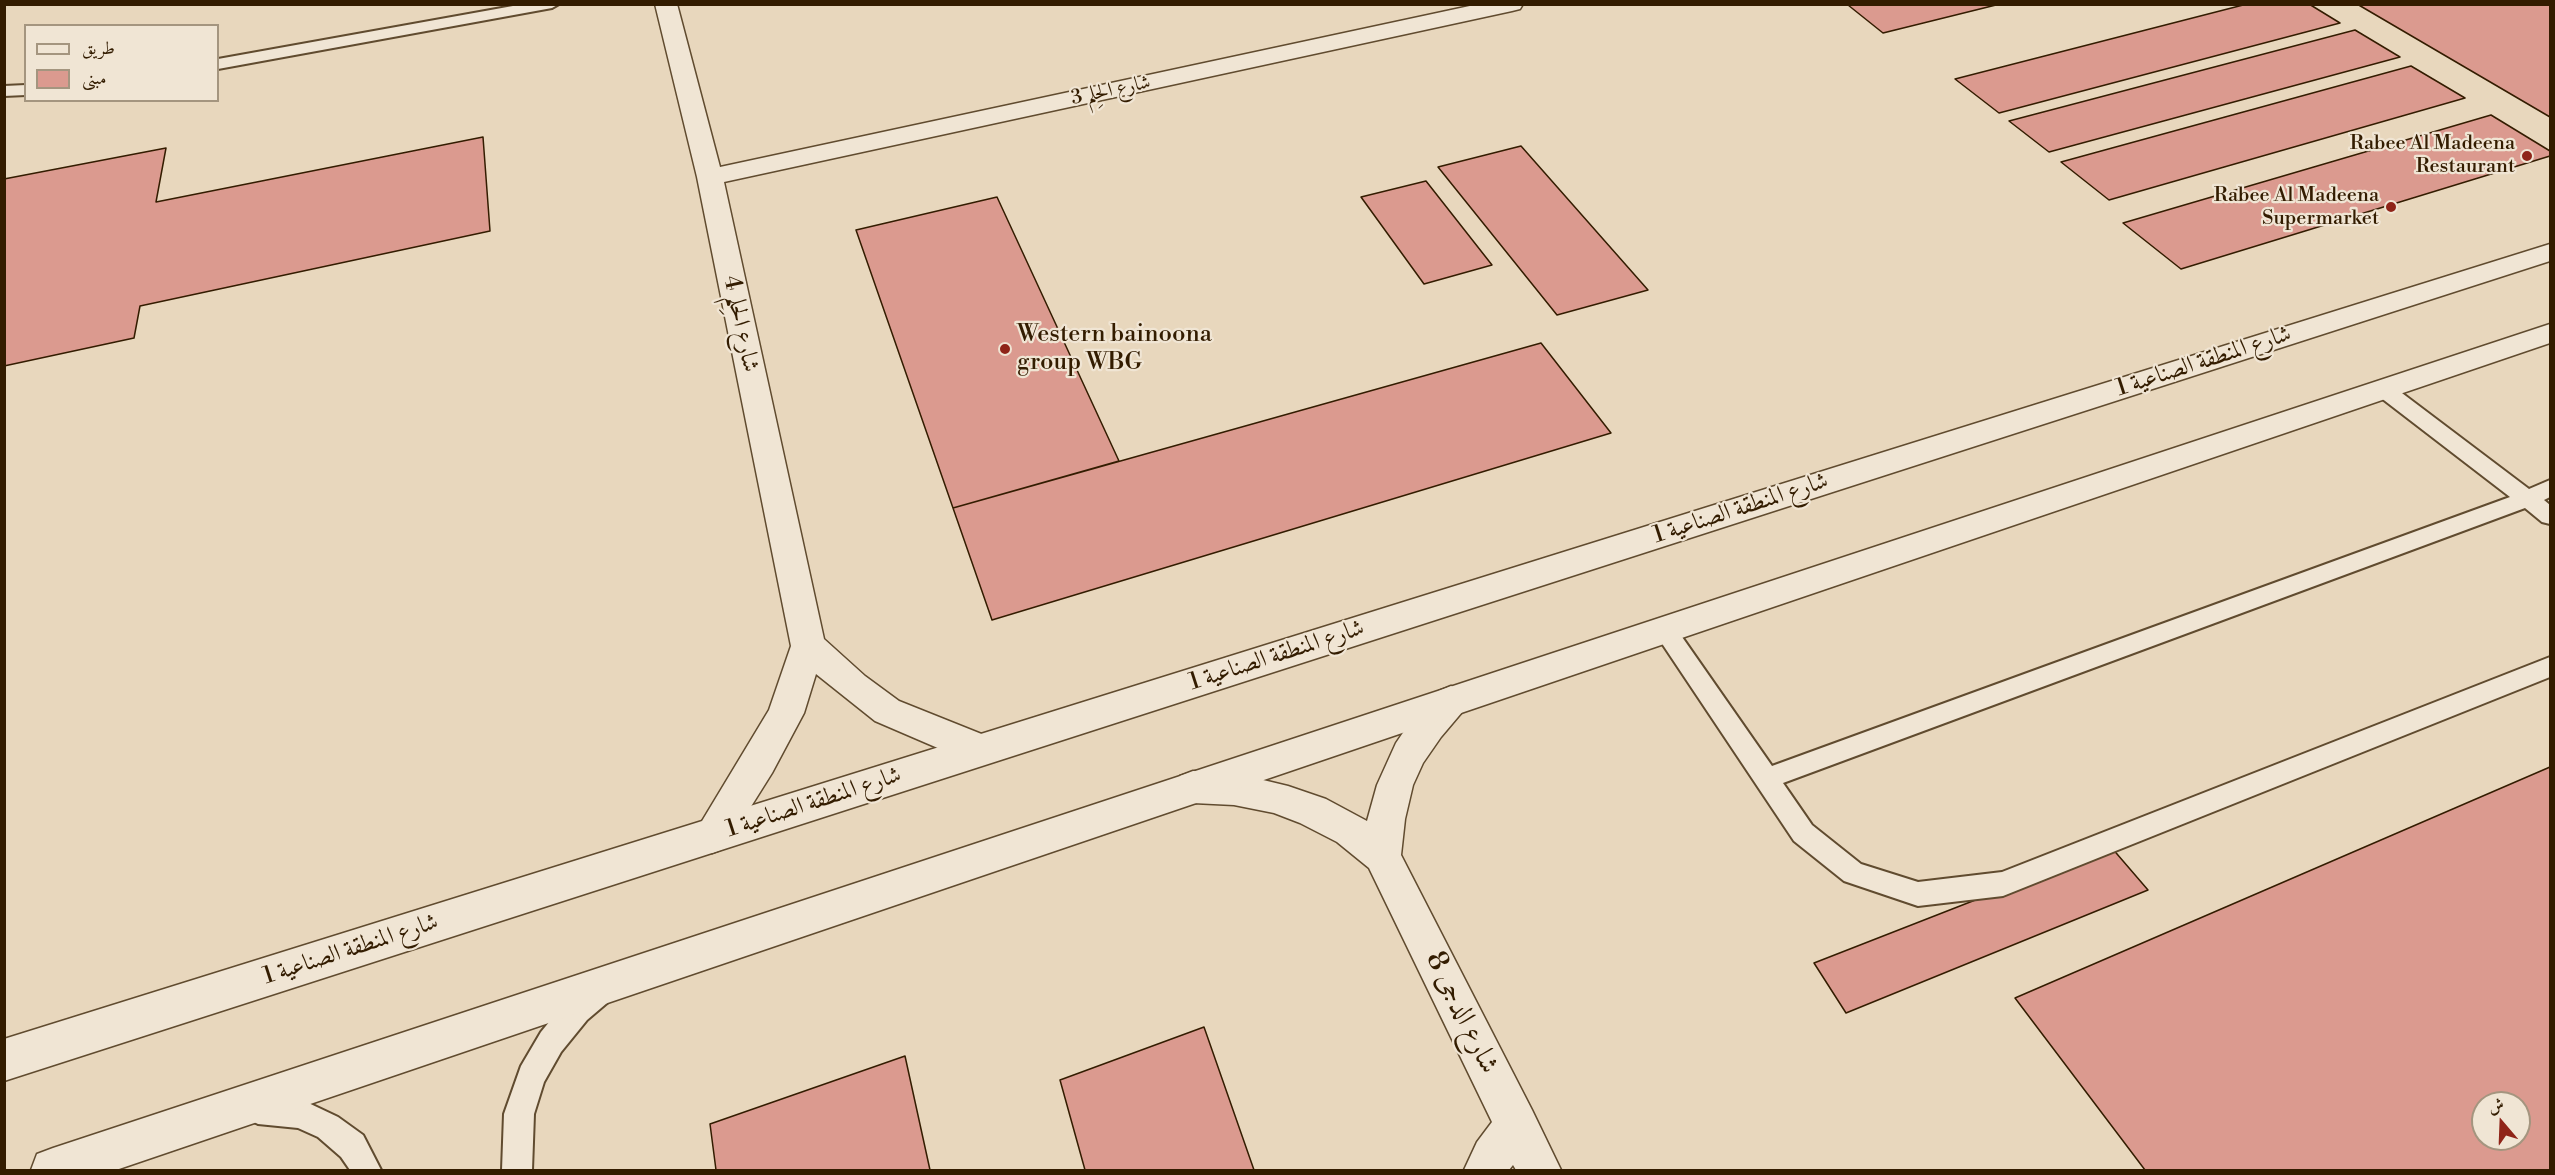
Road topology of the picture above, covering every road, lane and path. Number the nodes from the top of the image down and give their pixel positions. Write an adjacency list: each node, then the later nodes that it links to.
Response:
1 (552, 4): 4 (lane)
2 (666, 4): 7 (street, شارع الحِلم 4)
3 (1512, 4): 7 (street, شارع الحِلم 3)
4 (219, 64)
5 (24, 90): 6 (lane)
6 (6, 94)
7 (710, 177): 15 (street, شارع الحِلم 4)
8 (2550, 252): 18 (street, شارع المنطقة الصناعية 1)
9 (2550, 333): 10 (street)
10 (2383, 389): 12 (lane); 14 (street)
11 (2550, 488): 12 (lane)
12 (2528, 499): 13 (lane); 19 (lane)
13 (2550, 516)
14 (1665, 630): 17 (street); 19 (lane)
15 (808, 646): 18 (street); 21 (street, شارع الحِلم 4)
16 (2550, 667): 19 (lane)
17 (1451, 701): 20 (street); 22 (street)
18 (981, 750): 21 (street, شارع المنطقة الصناعية 1)
19 (1766, 779)
20 (1193, 787): 22 (street, شارع الدجى 8); 23 (street)
21 (712, 836): 24 (street, شارع المنطقة الصناعية 1)
22 (1382, 856): 26 (street, شارع الدجى 8)
23 (609, 984): 25 (street); 29 (lane)
24 (4, 1060)
25 (229, 1112): 27 (street); 28 (lane)
26 (1516, 1125): 30 (street); 31 (street, شارع الدجى 8)
27 (53, 1170)
28 (366, 1170)
29 (517, 1170)
30 (1486, 1170)
31 (1539, 1170)

